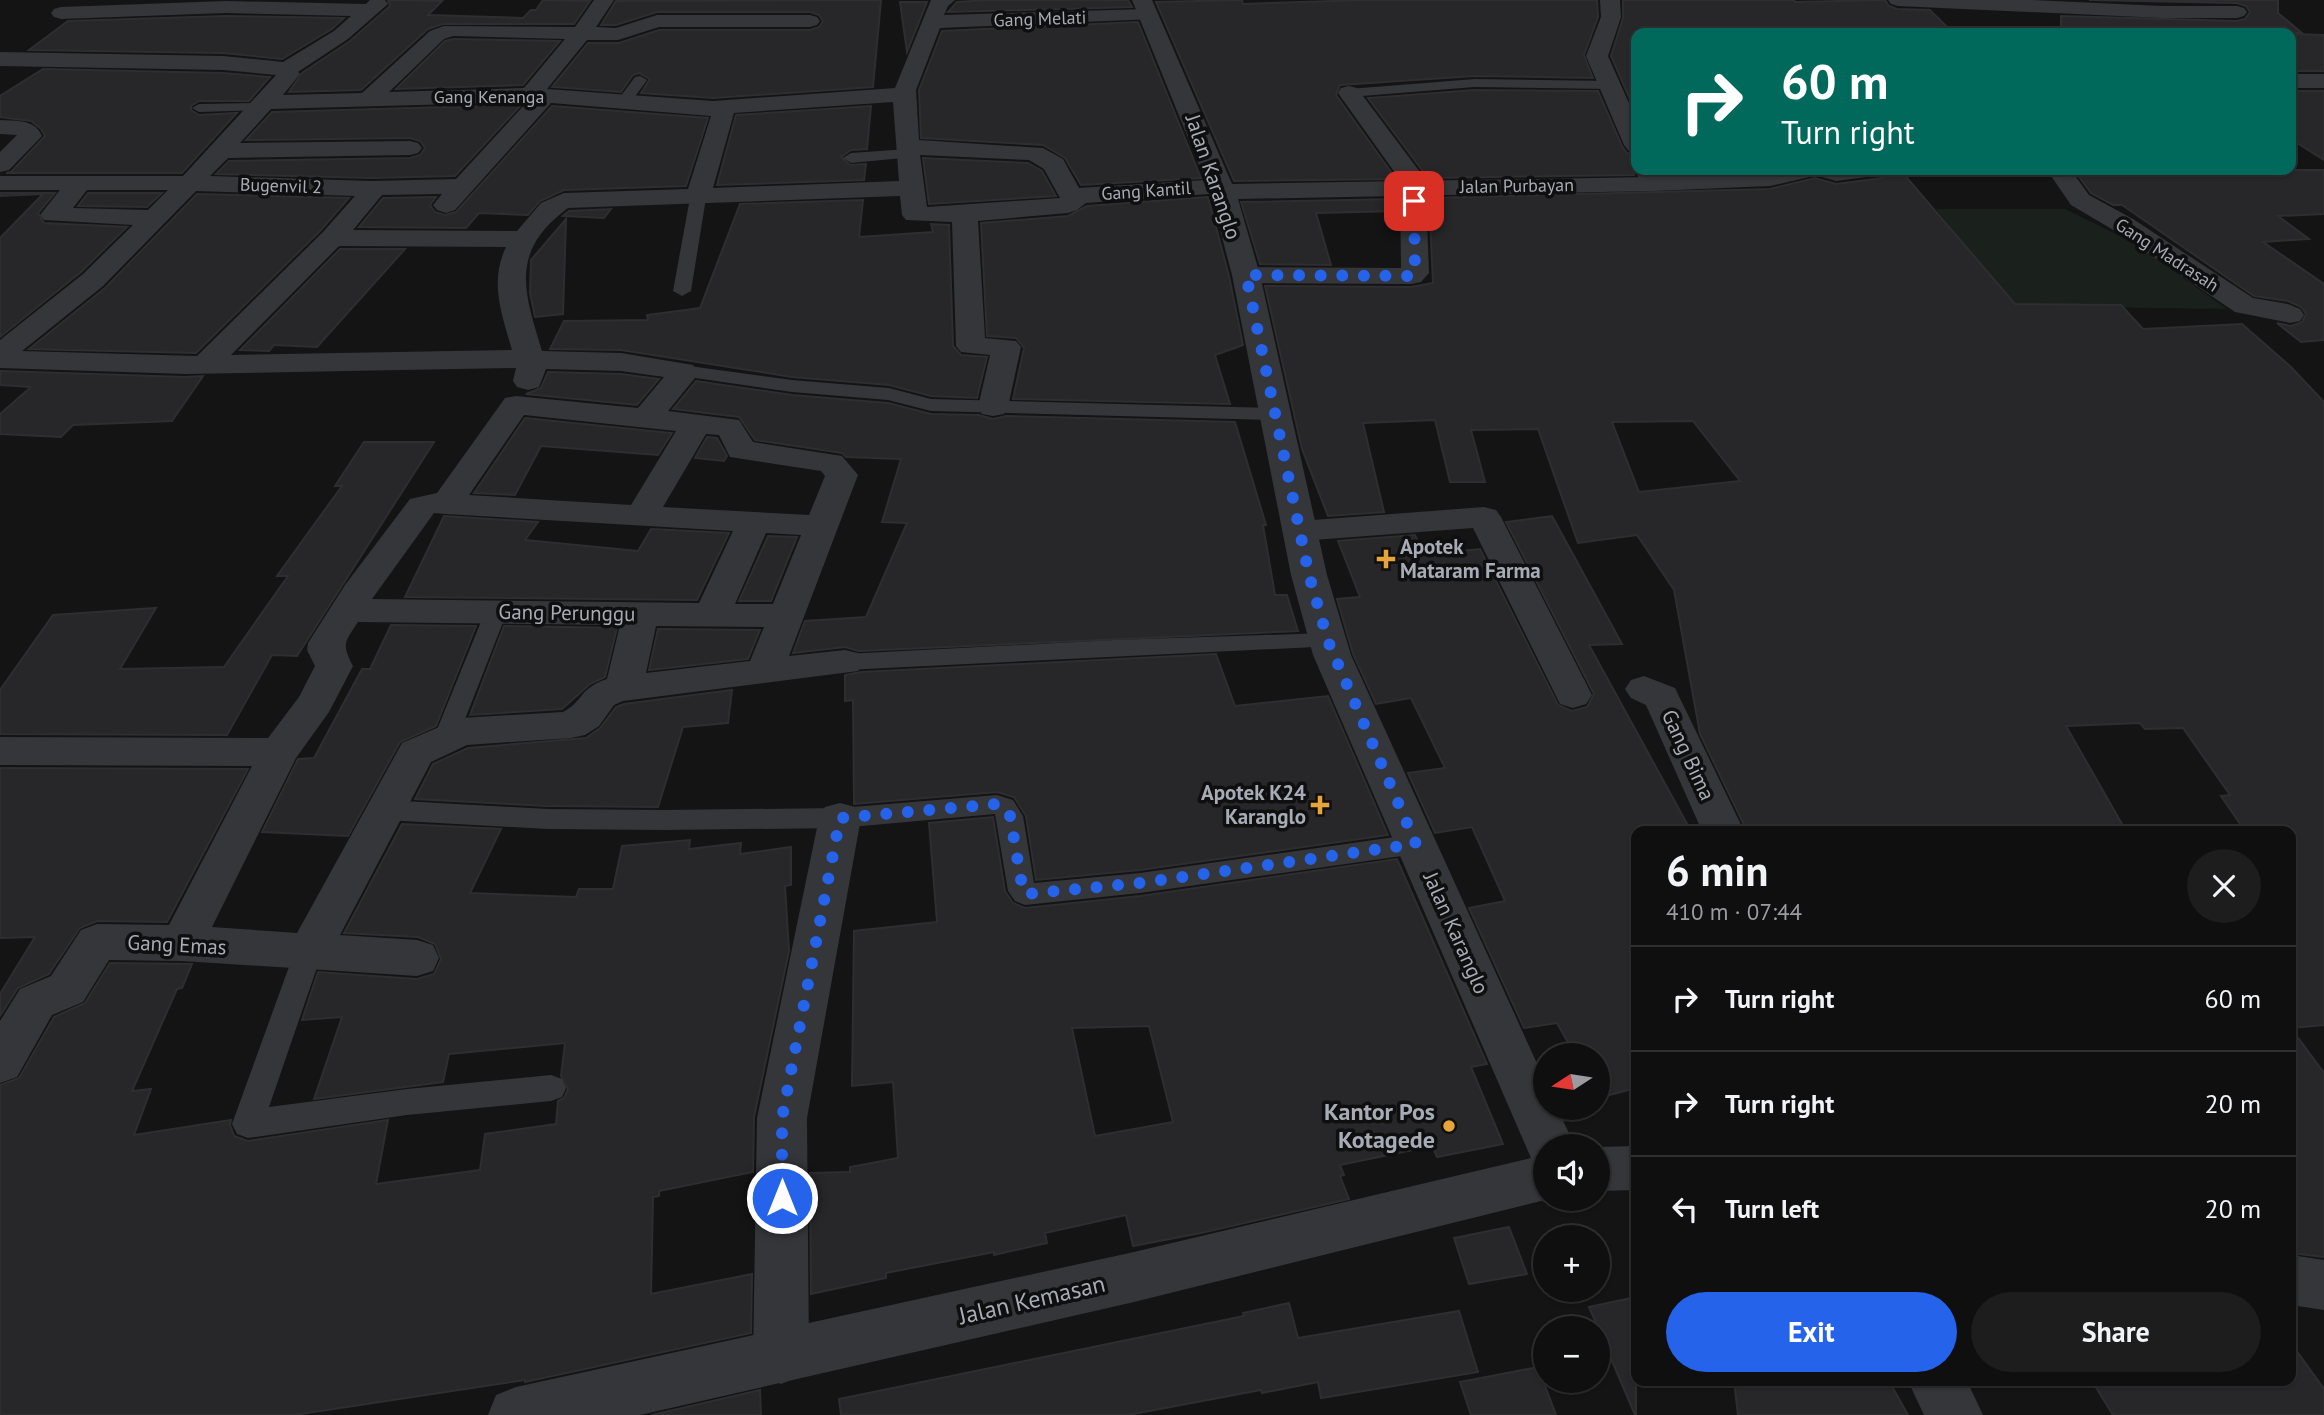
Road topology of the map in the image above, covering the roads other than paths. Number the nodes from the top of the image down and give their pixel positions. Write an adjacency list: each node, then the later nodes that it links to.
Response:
1 (604, 0): 17 (street)
2 (675, 0): 12 (street)
3 (946, 0): 14 (street)
4 (1610, 0): 26 (street)
5 (1898, 0): 10 (street)
6 (122, 5): 7 (street); 8 (street)
7 (376, 5): 15 (street)
8 (68, 6): 19 (street)
9 (1145, 8): 14 (street, Gang Melati); 52 (street, Jalan Karanglo)
10 (2042, 11): 11 (street)
11 (2237, 12)
12 (657, 21): 13 (street); 17 (street)
13 (810, 21)
14 (932, 23): 28 (street)
15 (351, 27): 16 (street); 21 (street)
16 (386, 27)
17 (581, 33): 29 (street); 30 (street)
18 (254, 42): 20 (street)
19 (8, 59): 20 (street); 22 (street)
20 (223, 63): 21 (street)
21 (286, 70): 31 (street)
22 (0, 74)
23 (640, 80): 32 (lane)
24 (2296, 81): 25 (street)
25 (2324, 81)
26 (1610, 85): 27 (lane); 37 (street)
27 (1349, 93): 51 (street)
28 (905, 94): 34 (street, Gang Kenanga); 39 (street)
29 (538, 96): 30 (street, Gang Kenanga); 32 (street, Gang Kenanga); 49 (street)
30 (369, 99): 31 (street, Gang Kenanga)
31 (262, 104): 33 (lane); 40 (street)
32 (622, 104): 34 (street, Gang Kenanga); 35 (street)
33 (199, 108)
34 (713, 108): 55 (street)
35 (605, 126)
36 (0, 127): 42 (street)
37 (1631, 133)
38 (410, 148): 40 (street)
39 (908, 150): 41 (lane); 50 (street); 54 (street)
40 (221, 151): 48 (street)
41 (851, 158)
42 (0, 165)
43 (1785, 175): 45 (street, Jalan Purbayan)
44 (2062, 175): 63 (street, Gang Madrasah)
45 (1650, 177): 51 (street, Jalan Purbayan)
46 (0, 183): 47 (street, Bugenvil 2)
47 (80, 183): 48 (street, Bugenvil 2); 57 (street)
48 (188, 183): 53 (street, Bugenvil 2); 57 (street)
49 (464, 186): 53 (street, Bugenvil 2); 59 (street)
50 (913, 188): 55 (street); 56 (street)
51 (1416, 188): 52 (street, Jalan Purbayan); 61 (street)
52 (1222, 189): 54 (street, Gang Kantil); 61 (street, Jalan Karanglo)
53 (373, 190): 58 (street)
54 (1071, 196): 56 (street, Gang Kantil)
55 (698, 198): 60 (street); 62 (lane)
56 (965, 214): 69 (street)
57 (155, 218): 64 (street)
58 (332, 238): 59 (street); 66 (street)
59 (417, 238): 60 (street)
60 (523, 239): 65 (street)
61 (1246, 275): 70 (street, Jalan Karanglo)
62 (682, 290)
63 (2290, 315)
64 (0, 356): 66 (street)
65 (530, 360): 66 (street); 67 (street); 68 (street)
66 (206, 364)
67 (682, 371): 69 (lane); 71 (street)
68 (516, 405): 71 (street); 73 (street)
69 (993, 407): 70 (lane)
70 (1275, 414): 77 (street, Jalan Karanglo)
71 (646, 419): 72 (street)
72 (696, 424): 74 (street); 76 (street)
73 (446, 504): 74 (street); 78 (street)
74 (641, 515): 75 (street)
75 (754, 523): 76 (street); 81 (street)
76 (821, 526): 82 (street)
77 (1300, 531): 83 (street, Jalan Karanglo); 88 (street)
78 (348, 610): 79 (street, Gang Perunggu); 91 (street)
79 (496, 612): 80 (street, Gang Perunggu); 89 (lane)
80 (641, 614): 81 (street, Gang Perunggu); 86 (street)
81 (712, 615): 82 (street, Gang Perunggu)
82 (786, 616): 85 (street)
83 (1328, 641): 84 (lane); 95 (street, Jalan Karanglo)
84 (845, 662): 85 (street)
85 (764, 672): 86 (street)
86 (624, 687): 89 (street)
87 (1644, 689): 94 (street, Gang Bima)
88 (1573, 695)
89 (446, 737): 92 (street)
90 (0, 751): 91 (street)
91 (279, 752): 96 (street)
92 (385, 810): 93 (lane); 97 (street)
93 (840, 818): 95 (lane); 108 (street)
94 (1721, 826)
95 (1416, 844): 102 (street, Jalan Karanglo)
96 (181, 943): 97 (street, Gang Emas); 99 (street, Gang Emas)
97 (308, 953): 98 (street, Gang Emas); 101 (lane)
98 (417, 958)
99 (18, 1002): 100 (street, Gang Emas)
100 (0, 1063)
101 (551, 1088)
102 (1545, 1134)
103 (1631, 1168): 104 (street)
104 (1610, 1169)
105 (1533, 1180): 108 (street, Jalan Kemasan)
106 (2296, 1281): 107 (street)
107 (2324, 1285)
108 (781, 1357): 110 (street, Jalan Kemasan)
109 (1939, 1386): 112 (street)
110 (587, 1407): 111 (street, Jalan Kemasan)
111 (516, 1415)
112 (1955, 1415)

